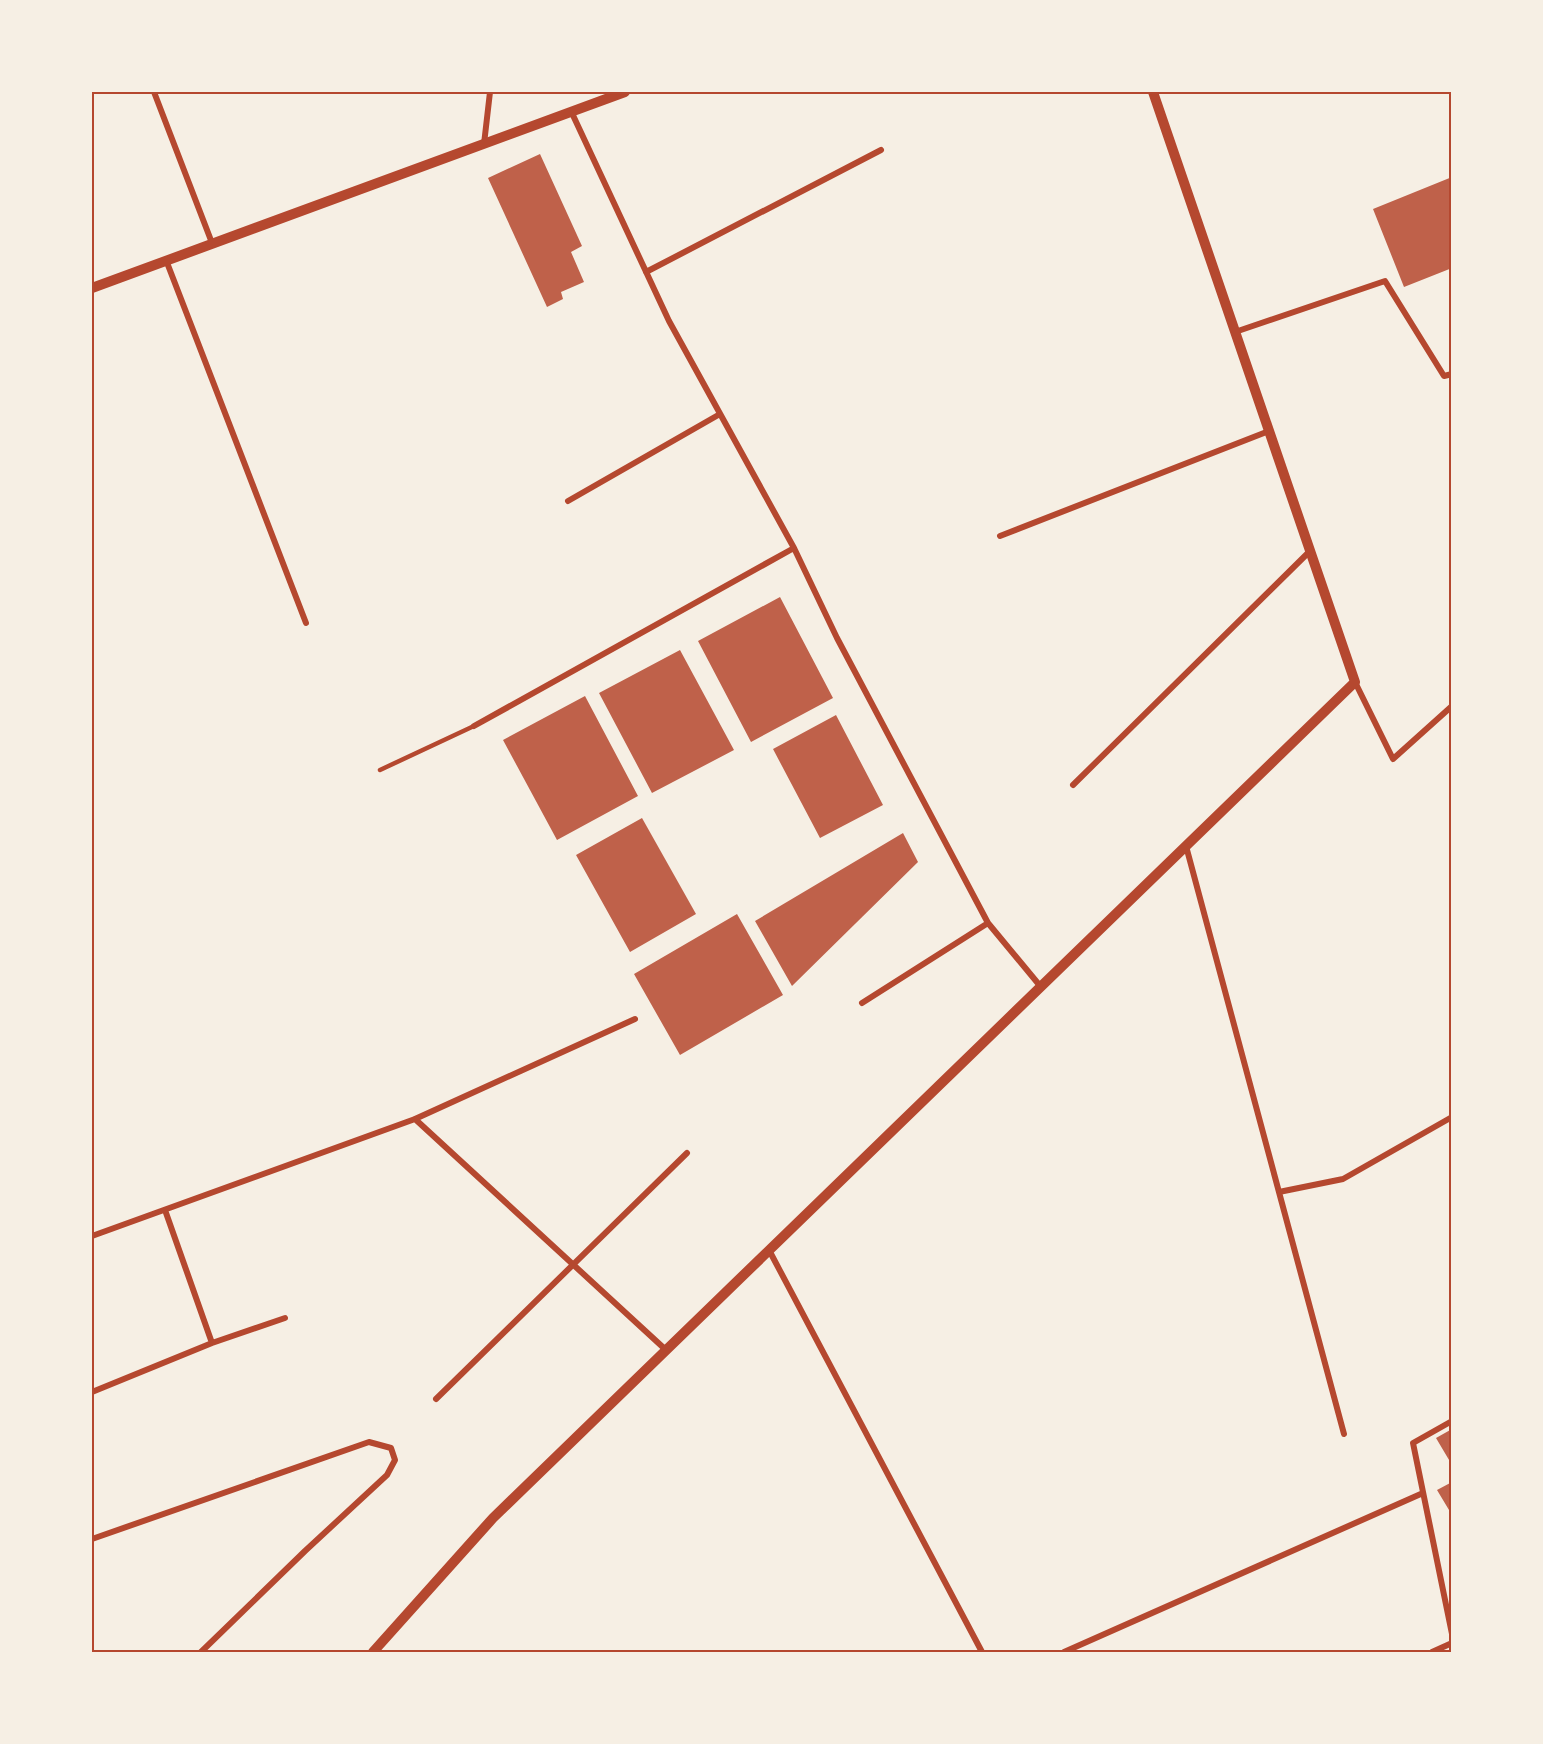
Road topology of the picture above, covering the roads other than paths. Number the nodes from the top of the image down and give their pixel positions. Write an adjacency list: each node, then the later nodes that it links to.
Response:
1 (154, 92): 8 (street)
2 (490, 92): 6 (street)
3 (625, 92): 5 (street)
4 (1153, 92): 12 (street)
5 (571, 111): 6 (street); 10 (street)
6 (484, 144): 8 (street)
7 (881, 150): 10 (street)
8 (212, 243): 9 (street)
9 (166, 260): 11 (street); 20 (street)
10 (646, 272): 14 (street)
11 (92, 288)
12 (1235, 332): 13 (street); 15 (street)
13 (1452, 374)
14 (720, 414): 16 (street); 18 (street)
15 (1269, 431): 17 (street); 19 (street)
16 (568, 501)
17 (1000, 536)
18 (794, 548): 23 (street); 27 (street)
19 (1310, 551): 21 (street); 25 (street)
20 (306, 623)
21 (1355, 682): 22 (street); 26 (street)
22 (1452, 706)
23 (474, 726): 24 (lane)
24 (380, 770)
25 (1073, 785)
26 (1186, 845): 28 (street); 34 (street)
27 (988, 923): 28 (street); 29 (street)
28 (1041, 987): 37 (street)
29 (862, 1003)
30 (635, 1019): 32 (street)
31 (1452, 1117): 34 (street)
32 (414, 1119): 35 (street); 38 (street)
33 (687, 1153): 38 (street)
34 (1279, 1192): 45 (street)
35 (165, 1210): 36 (street); 40 (street)
36 (92, 1236)
37 (769, 1250): 41 (street); 52 (street)
38 (572, 1265): 41 (street); 43 (street)
39 (285, 1318): 40 (street)
40 (212, 1343): 42 (street)
41 (666, 1350): 51 (street)
42 (92, 1392)
43 (436, 1399)
44 (1452, 1421): 46 (street)
45 (1344, 1434)
46 (1423, 1493): 48 (street); 53 (street)
47 (92, 1539): 50 (street)
48 (1452, 1634)
49 (1452, 1643): 54 (street)
50 (201, 1653)
51 (373, 1653)
52 (982, 1653)
53 (1064, 1653)
54 (1432, 1653)

